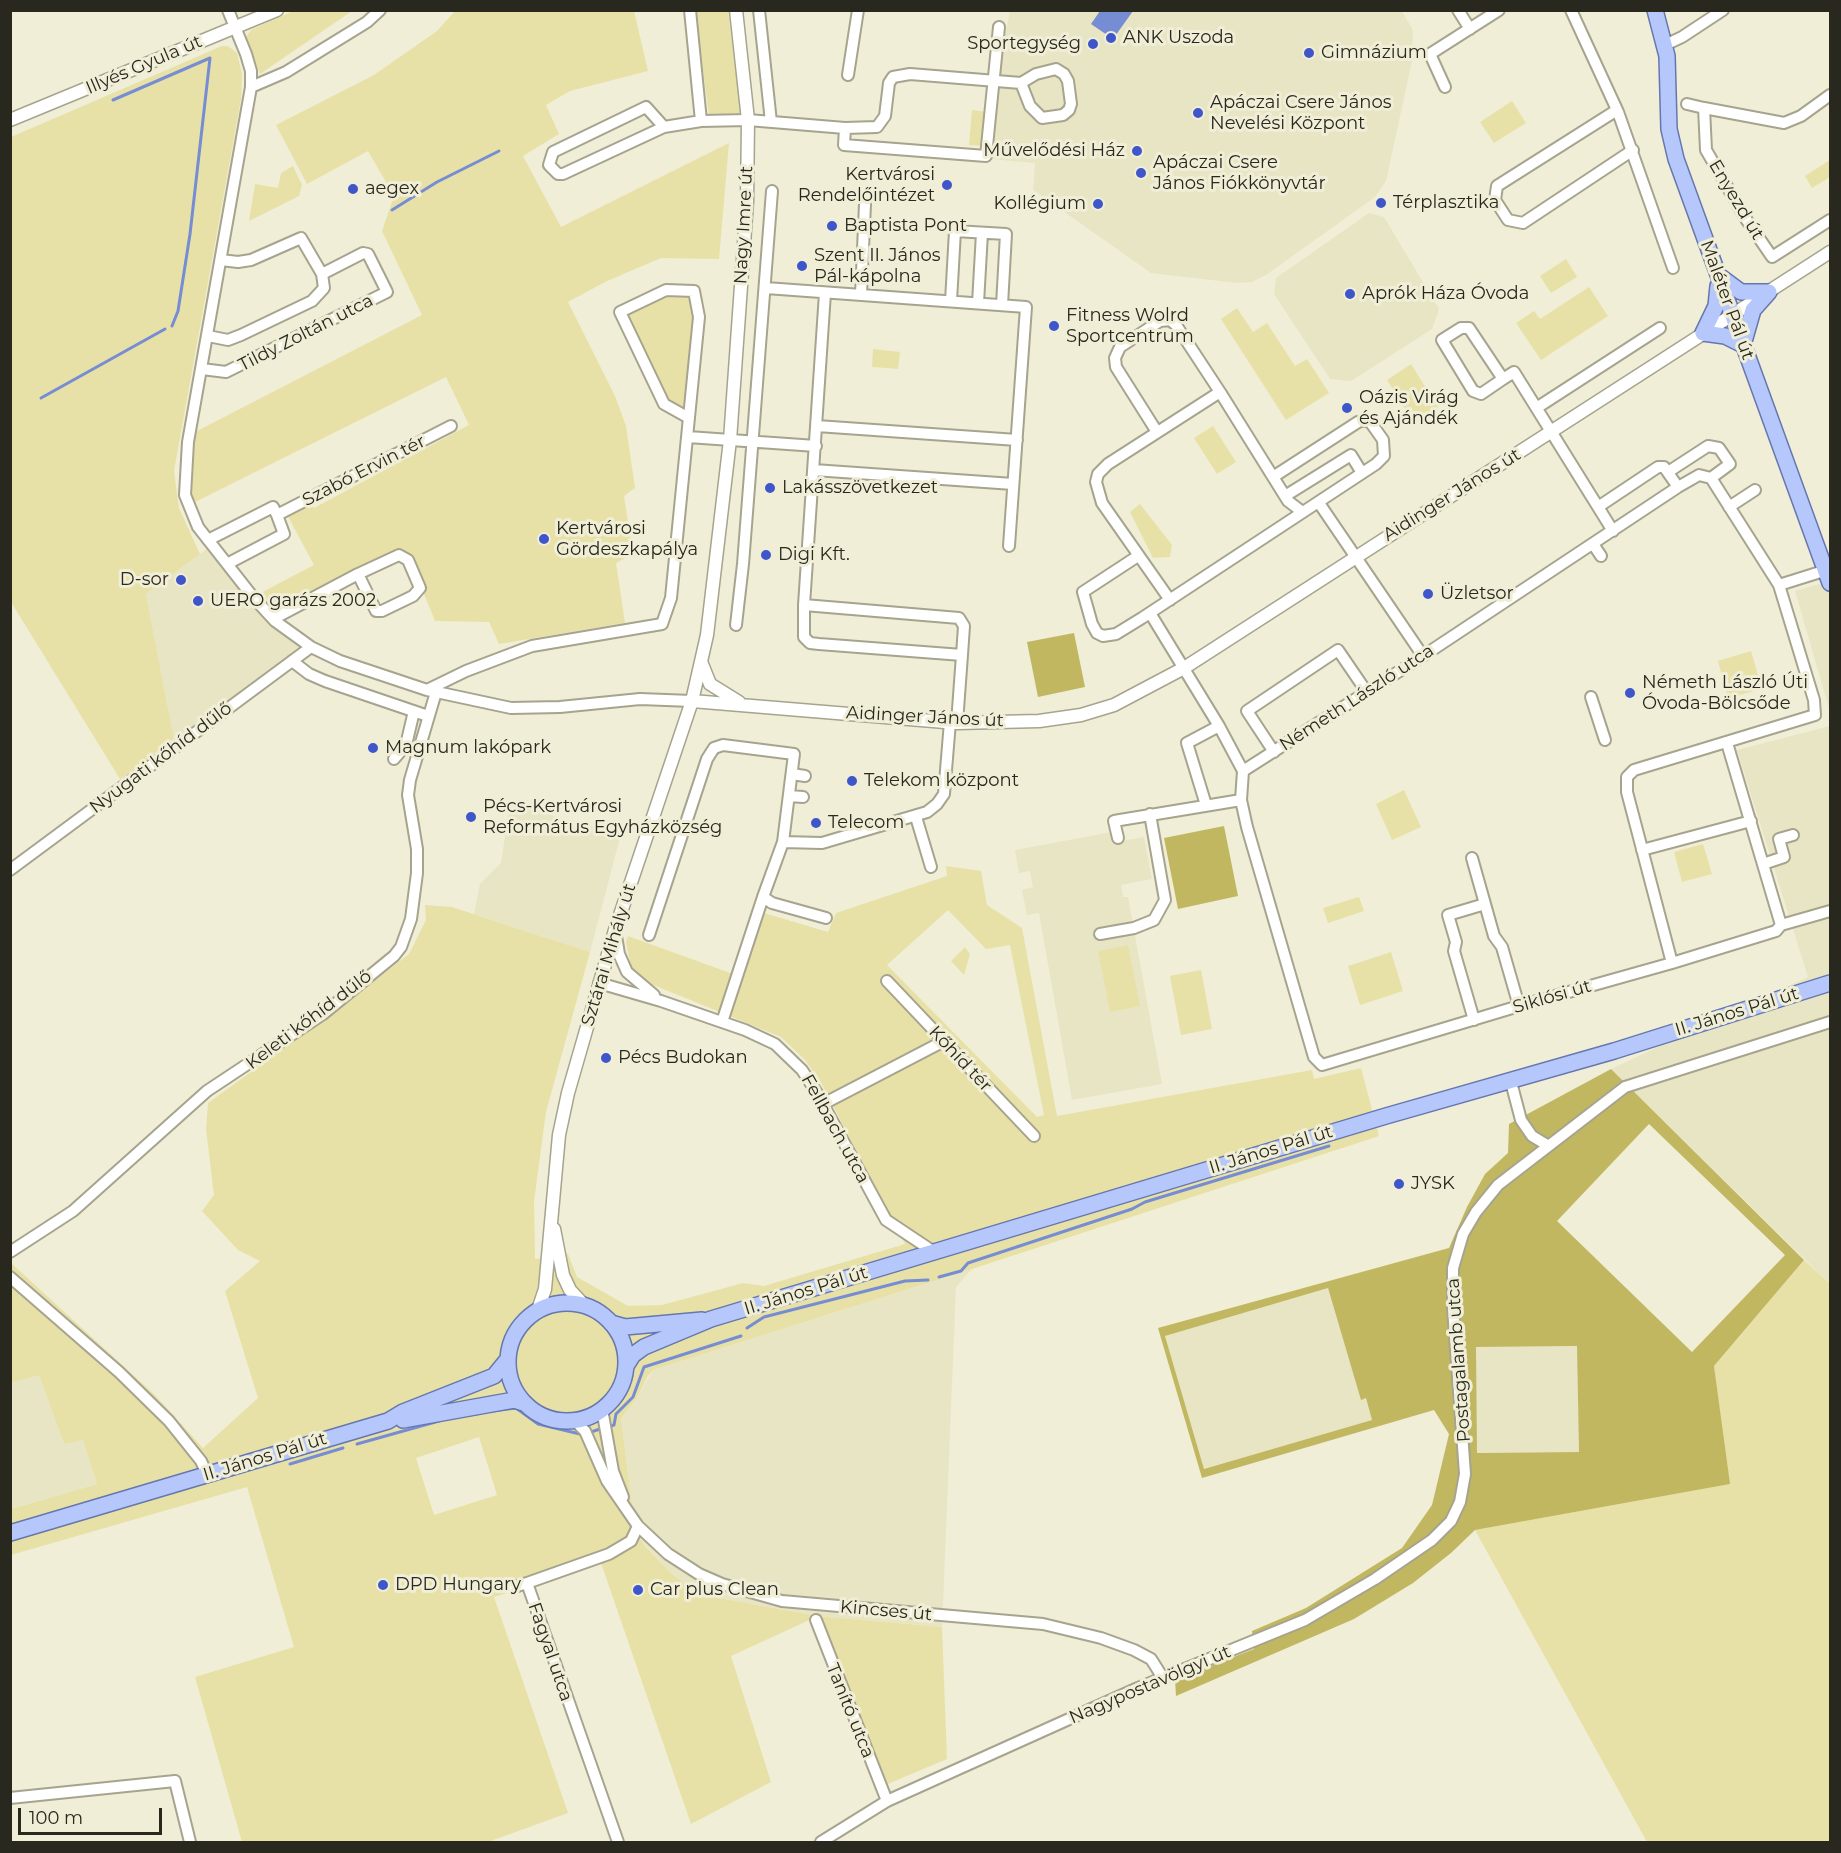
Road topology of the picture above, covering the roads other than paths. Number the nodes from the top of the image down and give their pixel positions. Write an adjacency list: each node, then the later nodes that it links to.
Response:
1 (228, 10): 13 (street)
2 (278, 10): 13 (street, Illyés Gyula út)
3 (380, 10): 20 (street)
4 (690, 10): 28 (street)
5 (736, 10): 27 (street, Nagy Imre út)
6 (759, 10): 29 (street)
7 (858, 10): 17 (street)
8 (1458, 10): 15 (street)
9 (1499, 10): 15 (street)
10 (1571, 10): 25 (street)
11 (1655, 10): 16 (main road, Maléter Pál út)
12 (1723, 10): 16 (street)
13 (235, 27): 20 (street); 26 (street, Illyés Gyula út)
14 (999, 27): 18 (street)
15 (1470, 29): 21 (street)
16 (1665, 45): 41 (main road, Maléter Pál út)
17 (848, 75)
18 (993, 80): 19 (street); 31 (street); 31 (street)
19 (1022, 83): 19 (street)
20 (251, 87): 38 (street)
21 (1445, 87)
22 (1830, 95): 24 (street)
23 (1687, 104): 24 (street)
24 (1704, 108): 35 (street, Enyezd út)
25 (1617, 110): 32 (street); 32 (street)
26 (10, 120)
27 (748, 120): 28 (street); 29 (street); 64 (street, Nagy Imre út)
28 (701, 121): 30 (street)
29 (771, 122): 31 (street)
30 (664, 127): 30 (street)
31 (845, 128)
32 (1633, 150): 39 (street)
33 (772, 191): 42 (street, Nagy Imre út)
34 (865, 204): 45 (street)
35 (1830, 220)
36 (982, 233): 46 (street); 47 (street); 48 (street)
37 (1830, 252): 43 (street, Aidinger János út)
38 (221, 260): 40 (street); 52 (street)
39 (1673, 268)
40 (322, 274): 52 (street, Tildy Zoltán utca); 54 (street, Tildy Zoltán utca)
41 (1716, 274): 43 (main road); 49 (main road, Maléter Pál út); 51 (main road)
42 (766, 288): 44 (street); 65 (street, Nagy Imre út)
43 (1768, 292): 49 (street, Aidinger János út); 53 (main road)
44 (825, 293): 45 (street); 60 (street)
45 (861, 295): 46 (street)
46 (951, 301): 47 (street)
47 (978, 303): 48 (street)
48 (1002, 305): 66 (street)
49 (1732, 315): 51 (street, Aidinger János út); 53 (main road, Maléter Pál út)
50 (1659, 328): 57 (street)
51 (1703, 333): 53 (main road); 62 (street, Aidinger János út)
52 (208, 336): 54 (street)
53 (1743, 345): 91 (main road, Maléter Pál út)
54 (202, 369): 83 (street)
55 (1503, 379): 55 (street); 57 (street)
56 (1220, 392): 61 (street); 61 (street); 71 (street)
57 (1538, 407): 62 (street)
58 (689, 418): 58 (street); 63 (street)
59 (452, 426): 81 (street, Szabó Ervin tér)
60 (817, 426): 66 (street); 67 (street)
61 (1157, 432): 86 (street)
62 (1550, 434): 78 (street); 87 (street, Aidinger János út)
63 (688, 437): 64 (street); 104 (street)
64 (730, 440): 65 (street); 102 (street, Nagy Imre út)
65 (753, 441): 67 (street); 97 (street, Nagy Imre út)
66 (1017, 441): 73 (street)
67 (816, 446): 68 (street)
68 (814, 470): 73 (street); 94 (street)
69 (1668, 472): 72 (street); 74 (street); 78 (street)
70 (1362, 473): 71 (street); 76 (street); 77 (street)
71 (1273, 477): 76 (street)
72 (1711, 478): 74 (street, Németh László utca); 79 (street)
73 (1013, 484): 85 (street)
74 (1678, 488): 82 (street, Németh László utca)
75 (1755, 490): 79 (street)
76 (1285, 496): 80 (street)
77 (1319, 503): 80 (street); 87 (street)
78 (1598, 507): 82 (street)
79 (1730, 507): 92 (street)
80 (1301, 511): 93 (street)
81 (277, 515): 83 (street, Szabó Ervin tér); 89 (street)
82 (1613, 531): 84 (street, Németh László utca)
83 (208, 540): 89 (street)
84 (1593, 544): 88 (street); 100 (street, Németh László utca)
85 (1009, 546)
86 (1138, 556): 93 (street); 95 (street)
87 (1354, 556): 100 (street); 103 (street, Aidinger János út)
88 (1601, 556)
89 (227, 564): 96 (street)
90 (358, 574): 90 (street); 96 (street)
91 (1829, 575): 92 (street)
92 (1779, 585): 114 (street)
93 (1170, 600): 95 (street)
94 (804, 605): 99 (street); 99 (street)
95 (1150, 613): 103 (street)
96 (273, 619): 98 (street)
97 (736, 625)
98 (311, 647): 101 (street, Nyugati kőhíd dűlő); 104 (street)
99 (962, 655): 111 (street)
100 (1423, 656): 105 (street, Németh László utca)
101 (292, 661): 109 (street); 136 (street, Nyugati kőhíd dűlő)
102 (702, 664): 107 (street, Nagy Imre út); 108 (street)
103 (1184, 668): 111 (street, Aidinger János út); 112 (street)
104 (431, 691): 107 (street); 110 (street, Keleti kőhíd dűlő)
105 (1366, 691): 115 (street, Németh László utca); 115 (street)
106 (1592, 697): 113 (street)
107 (692, 701): 108 (street, Aidinger János út); 142 (street, Sztárai Mihály út)
108 (745, 705): 111 (street, Aidinger János út)
109 (414, 711): 110 (street); 116 (street)
110 (428, 716): 160 (street, Keleti kőhíd dűlő)
111 (953, 722): 127 (street)
112 (1219, 726): 117 (street); 123 (street)
113 (1605, 740)
114 (1727, 743): 128 (street); 132 (street)
115 (1274, 752): 117 (street, Németh László utca)
116 (394, 759)
117 (1243, 771): 122 (street)
118 (792, 774): 119 (street); 120 (street); 144 (street)
119 (806, 776)
120 (789, 796): 121 (street); 124 (street)
121 (802, 797)
122 (1241, 800): 123 (street); 151 (street, Siklósi út)
123 (1206, 805): 125 (street)
124 (786, 814): 126 (street); 131 (street)
125 (1150, 814): 130 (street); 143 (street)
126 (799, 815)
127 (916, 816): 131 (street); 135 (street)
128 (1750, 821): 132 (street); 134 (street)
129 (1793, 835): 134 (street)
130 (1118, 838)
131 (783, 842): 137 (street)
132 (1642, 850): 145 (street)
133 (1472, 858): 138 (street)
134 (1763, 864): 141 (street)
135 (931, 867)
136 (10, 870)
137 (763, 897): 140 (street); 153 (street)
138 (1485, 904): 150 (street); 151 (street)
139 (1830, 911): 141 (street, Siklósi út)
140 (826, 918)
141 (1781, 923): 145 (street, Siklósi út)
142 (615, 930): 147 (street, Sztárai Mihály út); 149 (street)
143 (1100, 934)
144 (649, 935)
145 (1672, 963): 150 (street, Siklósi út)
146 (887, 981): 154 (street, Kőhíd tér)
147 (599, 983): 149 (street, Fellbach utca); 159 (street, Sztárai Mihály út)
148 (1829, 984): 155 (main road, II. János Pál út)
149 (662, 1001): 153 (street, Fellbach utca)
150 (1519, 1006): 151 (street, Siklósi út)
151 (1474, 1020)
152 (1830, 1022): 158 (street, Postagalamb utca)
153 (722, 1023): 156 (street, Fellbach utca)
154 (944, 1041): 156 (street); 157 (street, Kőhíd tér)
155 (1511, 1082): 158 (street); 161 (main road, II. János Pál út)
156 (824, 1104): 161 (street, Fellbach utca)
157 (1034, 1136)
158 (1547, 1145): 174 (street, Postagalamb utca)
159 (552, 1216): 163 (street, Sztárai Mihály út); 164 (street, Sztárai Mihály út)
160 (10, 1252)
161 (934, 1252): 165 (main road, II. János Pál út)
162 (10, 1277): 173 (street)
163 (584, 1305): 164 (main road); 166 (main road)
164 (538, 1310): 167 (main road)
165 (711, 1319): 166 (main road); 168 (main road)
166 (611, 1323): 168 (main road)
167 (508, 1359): 169 (main road); 171 (main road, II. János Pál út)
168 (626, 1366): 170 (main road)
169 (526, 1404): 171 (main road); 172 (main road)
170 (602, 1409): 172 (main road); 175 (street)
171 (388, 1421): 173 (main road, II. János Pál út)
172 (566, 1421): 175 (street)
173 (207, 1474): 177 (main road, II. János Pál út)
174 (1460, 1502): 181 (street, Nagypostavölgyi út)
175 (626, 1506): 176 (street, Kincses út)
176 (638, 1526): 178 (street, Fagyal utca); 181 (street, Kincses út)
177 (10, 1533)
178 (527, 1583): 179 (street); 185 (street, Fagyal utca)
179 (514, 1587)
180 (816, 1620): 183 (street, Tanító utca)
181 (1163, 1678): 183 (street, Nagypostavölgyi út)
182 (10, 1798): 184 (street)
183 (887, 1801): 186 (street, Nagypostavölgyi út)
184 (190, 1842)
185 (618, 1842)
186 (821, 1842)

